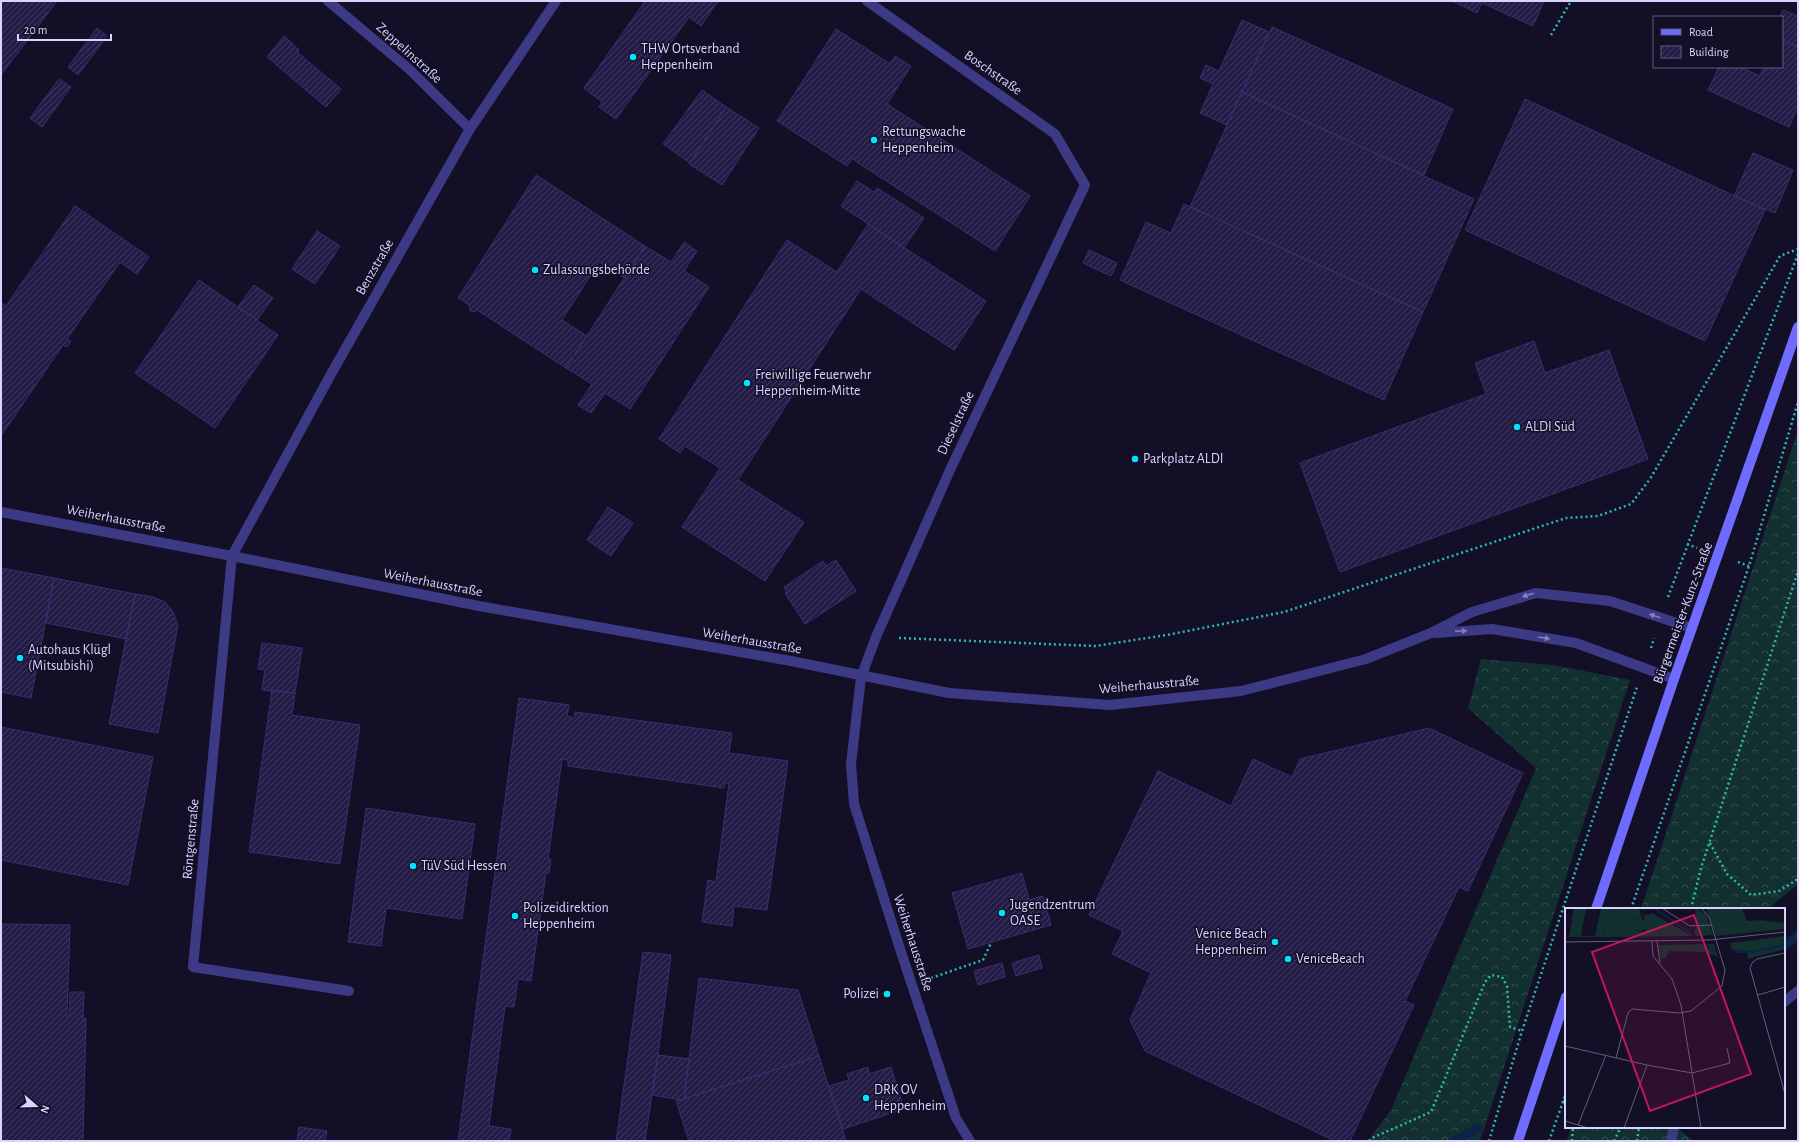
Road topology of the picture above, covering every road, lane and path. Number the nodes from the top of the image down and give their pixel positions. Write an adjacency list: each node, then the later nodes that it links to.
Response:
1 (328, 1): 6 (street, Zeppelinstraße)
2 (556, 1): 6 (street, Benzstraße)
3 (867, 1): 7 (street, Boschstraße)
4 (1570, 1): 5 (path)
5 (1551, 35)
6 (470, 129): 13 (street, Benzstraße)
7 (1084, 185): 18 (street, Dieselstraße)
8 (1798, 249): 18 (path)
9 (1798, 254): 15 (path)
10 (1798, 327): 16 (street, Bürgermeister-Kunz-Straße)
11 (1798, 402): 25 (path)
12 (1, 512): 13 (street, Weiherhausstraße)
13 (232, 556): 20 (street, Weiherhausstraße); 29 (street, Röntgenstraße)
14 (1798, 571): 22 (path)
15 (1661, 618): 16 (street, Weiherhausstraße); 17 (street, Weiherhausstraße, one-way to 17); 19 (path)
16 (1692, 628): 21 (street, Bürgermeister-Kunz-Straße)
17 (1431, 633): 19 (street, Weiherhausstraße, one-way to 19); 20 (street, Weiherhausstraße)
18 (876, 637): 20 (street, Dieselstraße)
19 (1644, 668): 21 (street, Weiherhausstraße); 33 (path)
20 (861, 676): 28 (street, Weiherhausstraße)
21 (1674, 679): 24 (street, Bürgermeister-Kunz-Straße)
22 (1709, 842): 23 (path); 26 (path)
23 (1798, 879)
24 (1596, 908)
25 (1630, 908)
26 (1691, 908)
27 (991, 943): 28 (path)
28 (912, 984): 40 (street, Weiherhausstraße)
29 (349, 991)
30 (1798, 991): 32 (street)
31 (1565, 1000): 43 (street)
32 (1785, 1001)
33 (1522, 1031): 41 (path); 42 (path)
34 (1565, 1096): 35 (path)
35 (1563, 1101): 44 (path)
36 (1573, 1128): 45 (path)
37 (1620, 1128): 46 (path)
38 (1638, 1128): 47 (path)
39 (1674, 1128): 48 (street)
40 (970, 1141)
41 (1369, 1141)
42 (1489, 1141)
43 (1518, 1141)
44 (1549, 1141)
45 (1572, 1141)
46 (1614, 1141)
47 (1637, 1141)
48 (1671, 1141)

